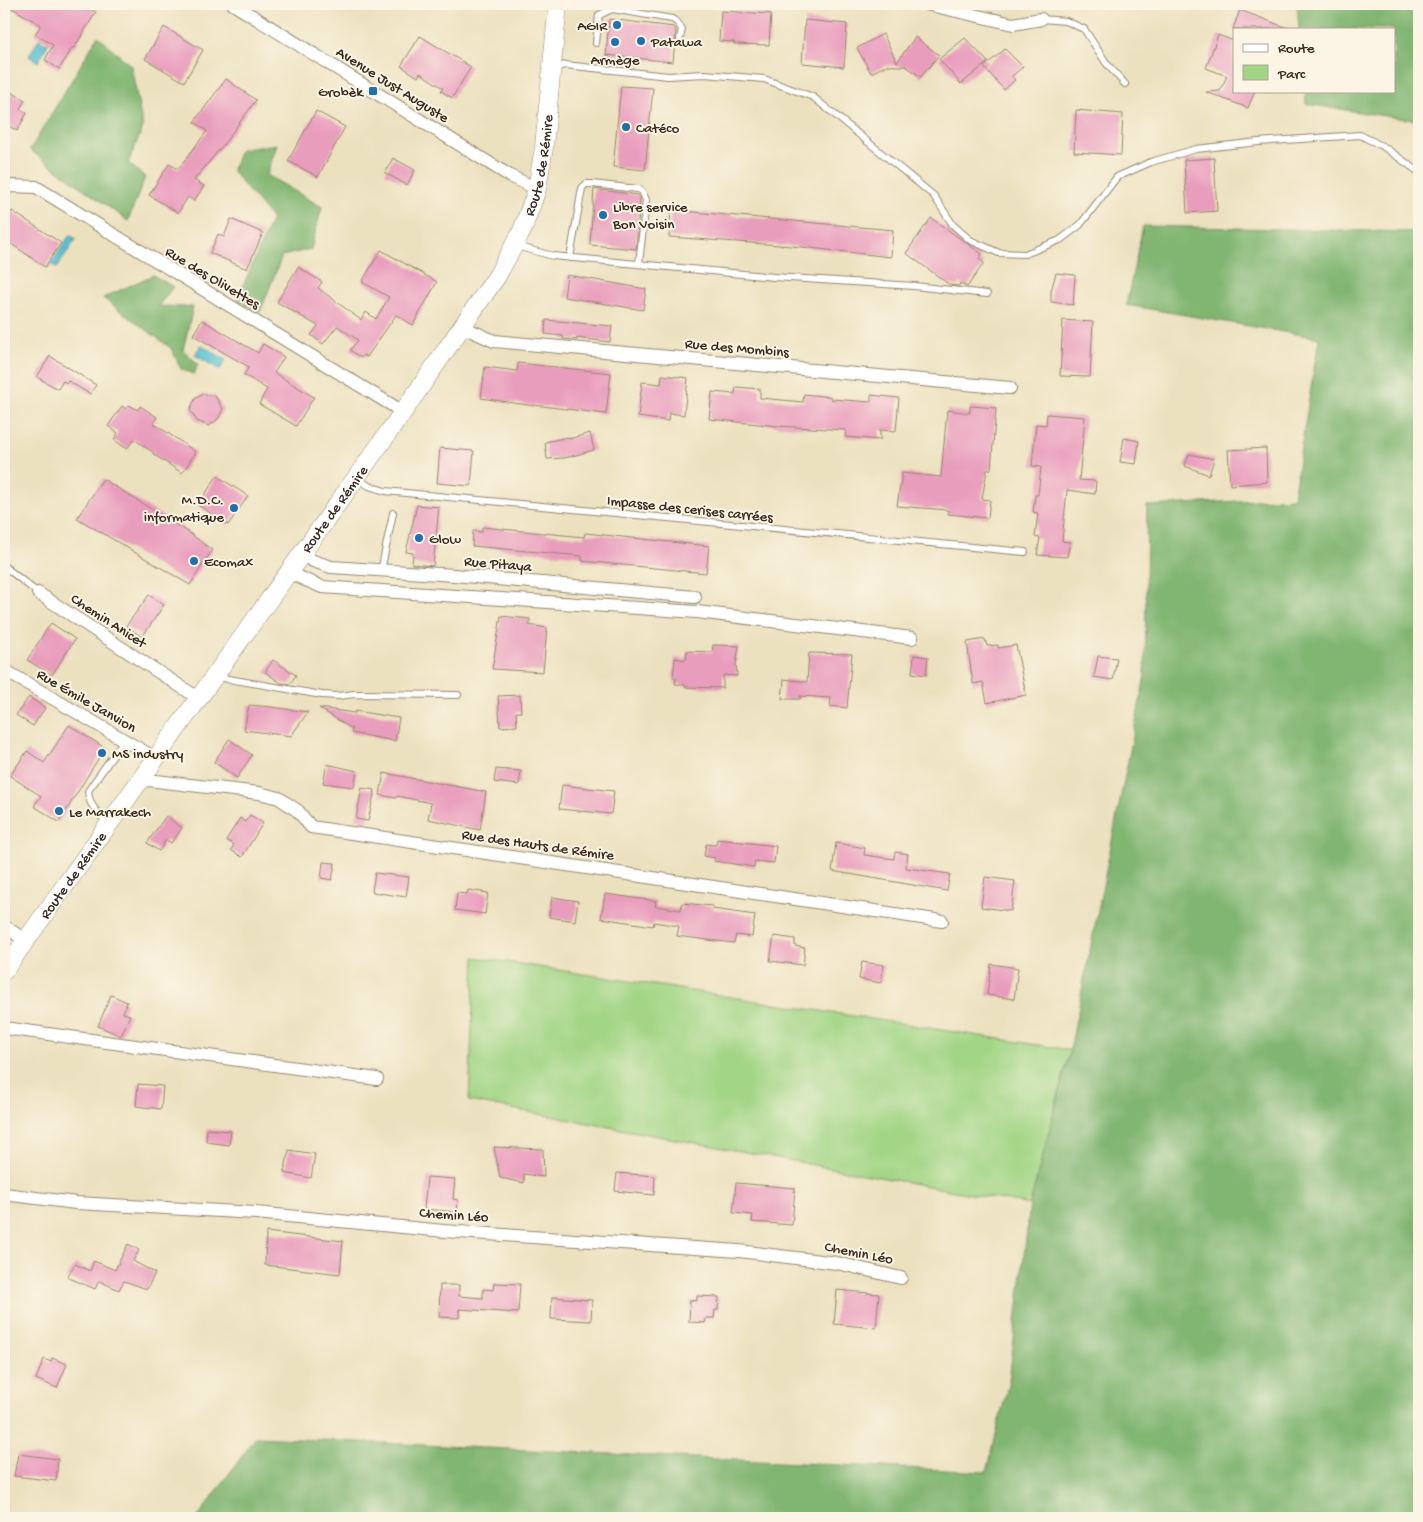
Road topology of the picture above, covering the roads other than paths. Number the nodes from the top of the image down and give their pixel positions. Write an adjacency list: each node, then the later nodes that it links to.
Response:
1 (233, 4): 13 (street, Avenue Just Auguste)
2 (558, 4): 9 (main road, Route de Rémire)
3 (638, 4): 5 (lane)
4 (926, 4): 6 (street)
5 (636, 12): 7 (lane); 8 (lane)
6 (1041, 19): 10 (lane)
7 (680, 39)
8 (596, 43)
9 (552, 70): 11 (lane); 13 (main road, Route de Rémire)
10 (1125, 84)
11 (1419, 172)
12 (4, 189): 20 (street, Rue des Olivettes)
13 (537, 189): 14 (main road, Route de Rémire)
14 (514, 245): 15 (lane); 18 (main road, Route de Rémire)
15 (570, 258): 16 (lane); 16 (lane)
16 (639, 264): 17 (lane)
17 (987, 294)
18 (463, 327): 19 (street, Rue des Mombins); 20 (main road, Route de Rémire)
19 (1010, 388)
20 (402, 412): 21 (main road, Route de Rémire)
21 (355, 477): 23 (lane, Impasse des cerises carrées); 24 (main road, Route de Rémire)
22 (393, 513): 26 (lane)
23 (1025, 552)
24 (300, 554): 26 (street, Rue Pitaya); 27 (main road, Route de Rémire)
25 (4, 566): 28 (lane, Chemin Anicet)
26 (381, 571): 29 (street, Rue Pitaya)
27 (287, 572): 30 (street); 32 (main road, Route de Rémire)
28 (38, 593): 34 (street, Chemin Anicet)
29 (695, 597)
30 (912, 638)
31 (4, 670): 35 (street, Rue Émile Janvion)
32 (213, 677): 33 (lane); 34 (main road, Route de Rémire)
33 (458, 695)
34 (198, 698): 36 (main road, Route de Rémire)
35 (124, 740): 36 (street, Rue Émile Janvion); 38 (lane)
36 (155, 758): 37 (main road, Route de Rémire)
37 (140, 779): 38 (main road, Route de Rémire); 39 (street, Rue des Hauts de Rémire)
38 (108, 824): 41 (main road, Route de Rémire)
39 (942, 921)
40 (4, 926): 41 (street)
41 (25, 940): 42 (main road, Route de Rémire)
42 (4, 971)
43 (4, 1028): 44 (street)
44 (377, 1080)
45 (4, 1194): 46 (street, Chemin Léo)
46 (901, 1278)

